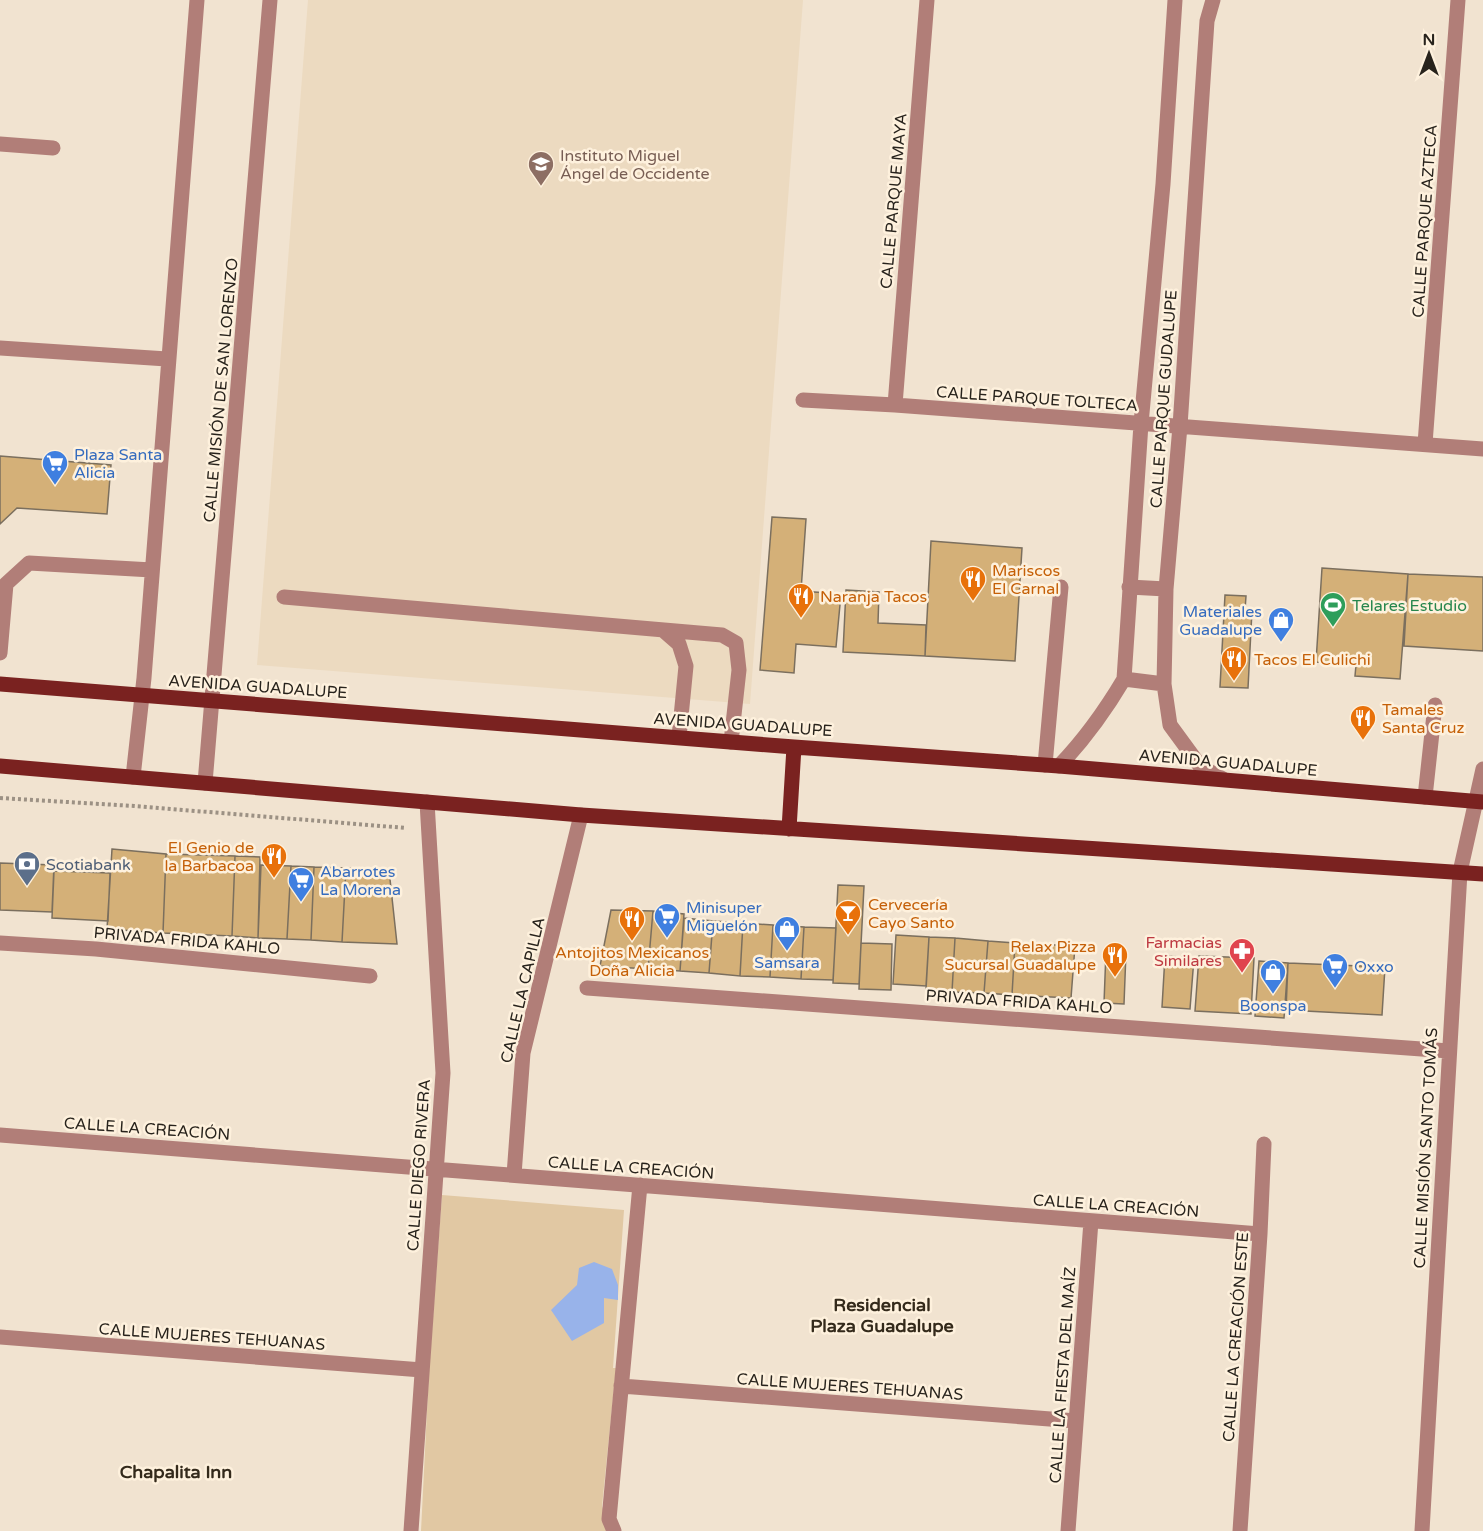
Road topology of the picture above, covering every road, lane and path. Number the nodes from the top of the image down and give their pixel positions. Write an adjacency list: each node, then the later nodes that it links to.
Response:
1 (197, 0): 10 (street)
2 (270, 0): 28 (street, CALLE MISIÓN DE SAN LORENZO)
3 (927, 0): 12 (street, CALLE PARQUE MAYA)
4 (1175, 0): 13 (street, CALLE PARQUE GUDALUPE)
5 (1214, 0): 14 (street, CALLE PARQUE GUDALUPE)
6 (1458, 0): 15 (street, CALLE PARQUE AZTECA)
7 (0, 144): 8 (street)
8 (53, 148)
9 (0, 348): 10 (street)
10 (167, 359): 17 (street)
11 (803, 400): 12 (street, CALLE PARQUE TOLTECA)
12 (895, 405): 13 (street, CALLE PARQUE TOLTECA)
13 (1141, 424): 14 (street, CALLE PARQUE TOLTECA); 19 (street, CALLE PARQUE GUDALUPE)
14 (1180, 426): 15 (street, CALLE PARQUE TOLTECA); 20 (street, CALLE PARQUE GUDALUPE)
15 (1425, 444): 16 (street, CALLE PARQUE TOLTECA)
16 (1483, 449)
17 (152, 570): 23 (street); 27 (street)
18 (1061, 587): 33 (street)
19 (1129, 587): 20 (street); 24 (street, CALLE PARQUE GUDALUPE)
20 (1166, 589): 26 (street, CALLE PARQUE GUDALUPE)
21 (284, 597): 22 (street)
22 (663, 630): 30 (street); 31 (street)
23 (0, 653)
24 (1124, 679): 26 (street); 33 (street, CALLE PARQUE GUDALUPE)
25 (0, 684): 27 (main road, AVENIDA GUADALUPE)
26 (1164, 684): 37 (street, CALLE PARQUE GUDALUPE)
27 (142, 695): 28 (main road, AVENIDA GUADALUPE); 36 (street)
28 (212, 701): 30 (main road, AVENIDA GUADALUPE); 38 (street, CALLE MISIÓN DE SAN LORENZO)
29 (1435, 705): 39 (street)
30 (679, 737): 31 (main road, AVENIDA GUADALUPE)
31 (731, 742): 32 (main road, AVENIDA GUADALUPE)
32 (794, 747): 33 (main road, AVENIDA GUADALUPE); 43 (main road)
33 (1052, 765): 37 (main road, AVENIDA GUADALUPE)
34 (0, 766): 36 (main road)
35 (1483, 769): 40 (street, CALLE MISIÓN SANTO TOMÁS)
36 (133, 777): 38 (main road)
37 (1223, 779): 39 (main road, AVENIDA GUADALUPE)
38 (206, 783): 41 (main road)
39 (1425, 797): 40 (main road, AVENIDA GUADALUPE)
40 (1479, 801): 44 (street, CALLE MISIÓN SANTO TOMÁS)
41 (428, 802): 42 (main road); 52 (street, CALLE DIEGO RIVERA)
42 (581, 815): 43 (main road); 53 (street, CALLE LA CAPILLA)
43 (789, 829): 44 (main road)
44 (1460, 872): 45 (main road); 49 (street, CALLE MISIÓN SANTO TOMÁS)
45 (1483, 874)
46 (0, 943): 47 (street, PRIVADA FRIDA KAHLO)
47 (370, 975)
48 (587, 988): 49 (street, PRIVADA FRIDA KAHLO)
49 (1449, 1051): 65 (street, CALLE MISIÓN SANTO TOMÁS)
50 (0, 1135): 52 (street, CALLE LA CREACIÓN)
51 (1264, 1144): 56 (street, CALLE LA CREACIÓN ESTE)
52 (437, 1169): 53 (street, CALLE LA CREACIÓN); 58 (street, CALLE DIEGO RIVERA)
53 (514, 1175): 54 (street, CALLE LA CREACIÓN)
54 (640, 1185): 55 (street, CALLE LA CREACIÓN); 59 (street)
55 (1091, 1221): 56 (street, CALLE LA CREACIÓN); 60 (street, CALLE LA FIESTA DEL MAÍZ)
56 (1260, 1234): 64 (street, CALLE LA CREACIÓN ESTE)
57 (0, 1337): 58 (street, CALLE MUJERES TEHUANAS)
58 (422, 1370): 61 (street, CALLE DIEGO RIVERA)
59 (621, 1386): 60 (street, CALLE MUJERES TEHUANAS); 62 (street)
60 (1076, 1421): 63 (street, CALLE LA FIESTA DEL MAÍZ)
61 (411, 1531)
62 (614, 1531)
63 (1068, 1531)
64 (1240, 1531)
65 (1422, 1531)

